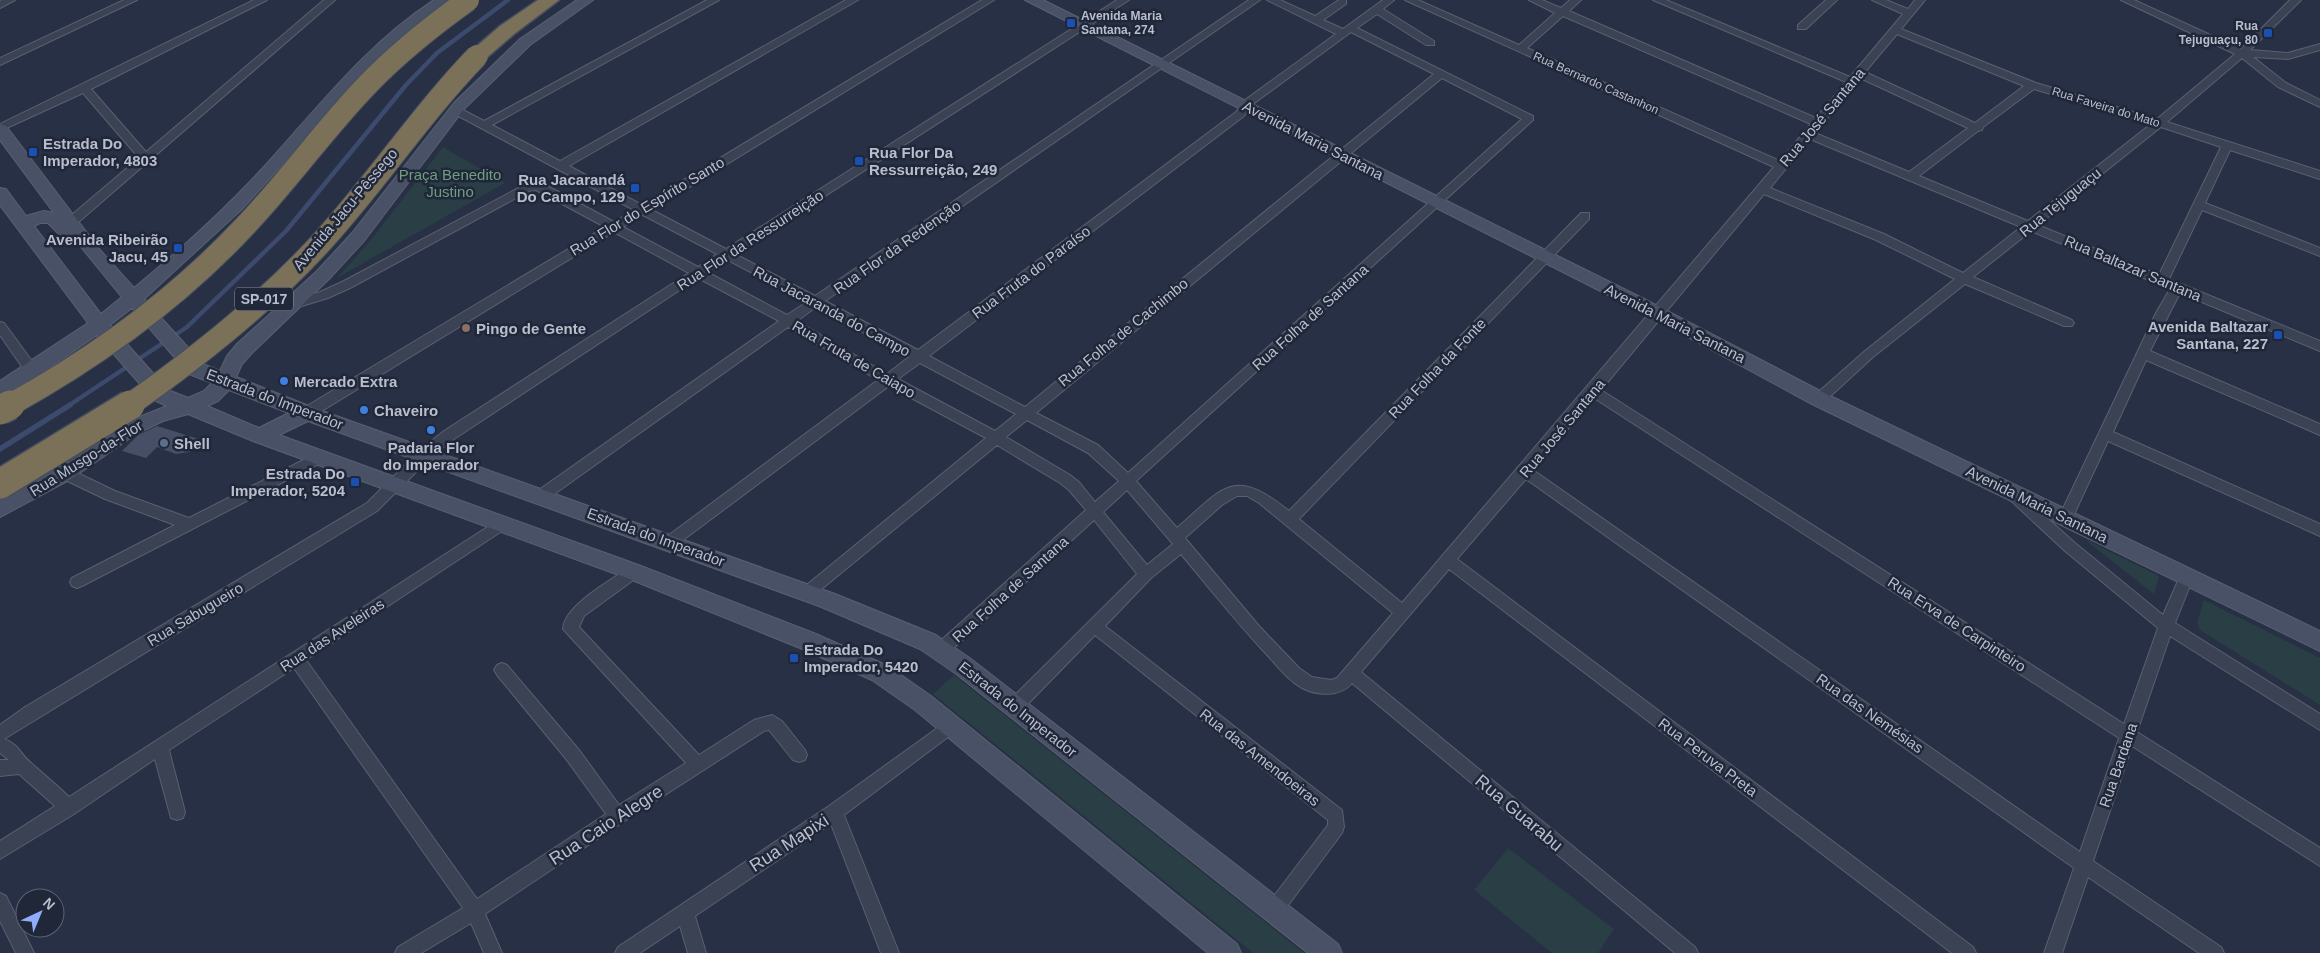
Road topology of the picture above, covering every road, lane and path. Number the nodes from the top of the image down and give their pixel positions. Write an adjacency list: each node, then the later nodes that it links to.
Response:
1 (10, 0): 27 (street)
2 (132, 0): 40 (street)
3 (262, 0): 45 (street)
4 (330, 0): 57 (street)
5 (444, 0): 76 (main road)
6 (468, 0): 100 (highway, bridge)
7 (550, 0): 112 (highway, Avenida Jacu-Pêssego / SP-017, bridge)
8 (586, 0): 48 (main road)
9 (714, 0): 51 (street)
10 (853, 0): 58 (street)
11 (990, 0): 67 (street, Rua Flor do Espírito Santo)
12 (1032, 0): 32 (main road, Avenida Maria Santana)
13 (1124, 0): 32 (street, Rua Flor da Ressurreição)
14 (1255, 0): 41 (street, Rua Flor da Redenção)
15 (1272, 0): 31 (street)
16 (1389, 0): 28 (street, Rua Fruta do Paraíso)
17 (1410, 0): 38 (street, Rua Bernardo Castanhon)
18 (1534, 0): 29 (street)
19 (1576, 0): 29 (street)
20 (1658, 0): 43 (street)
21 (1832, 0): 33 (street)
22 (1877, 0): 30 (street)
23 (1920, 0): 30 (street, Rua José Santana)
24 (2126, 0): 39 (street)
25 (2296, 0): 39 (street, Rua Tejuguaçu)
26 (1343, 2): 31 (street)
27 (0, 4)
28 (1376, 9): 35 (street, Rua Fruta do Paraíso); 36 (street)
29 (1562, 12): 38 (street); 49 (street)
30 (1910, 13): 34 (street, Rua José Santana)
31 (1316, 20): 35 (street)
32 (1084, 26): 41 (main road, Avenida Maria Santana); 74 (street, Rua Flor da Ressurreição)
33 (1802, 27)
34 (1895, 30): 43 (street, Rua José Santana); 44 (street, Rua Faveira do Mato)
35 (1347, 31): 42 (street, Rua Folha de Santana); 47 (street, Rua Fruta do Paraíso)
36 (1430, 43)
37 (2320, 48): 39 (street)
38 (1520, 49): 59 (street, Rua Bernardo Castanhon)
39 (2242, 53): 46 (street); 50 (street, Rua Tejuguaçu)
40 (0, 62)
41 (1162, 64): 47 (main road, Avenida Maria Santana); 83 (street, Rua Flor da Redenção)
42 (1439, 74): 56 (street, Rua Folha de Cachimbo); 65 (street, Rua Folha de Santana)
43 (1855, 77): 49 (street, Rua José Santana); 52 (street)
44 (2032, 85): 50 (street, Rua Faveira do Mato); 52 (street)
45 (85, 88): 53 (street); 57 (street)
46 (2320, 104)
47 (1246, 106): 56 (main road, Avenida Maria Santana); 92 (street, Rua Fruta do Paraíso)
48 (455, 110): 51 (street, Rua Jacaranda do Campo); 84 (main road)
49 (1816, 122): 54 (street, Rua José Santana)
50 (2159, 123): 55 (street, Rua Faveira do Mato); 72 (street, Rua Tejuguaçu)
51 (484, 125): 58 (street, Rua Jacaranda do Campo)
52 (1978, 128): 61 (street)
53 (1, 132): 69 (main road, Estrada do Imperador)
54 (1807, 134): 59 (street, Rua José Santana); 61 (street, Rua Baltazar Santana)
55 (2227, 145): 60 (street, Rua Faveira do Mato); 66 (street)
56 (1340, 154): 65 (main road, Avenida Maria Santana); 102 (street, Rua Folha de Cachimbo)
57 (146, 159): 69 (street)
58 (560, 166): 67 (street, Rua Jacaranda do Campo)
59 (1781, 166): 63 (street, Rua José Santana)
60 (2320, 175)
61 (1911, 176): 72 (street, Rua Baltazar Santana)
62 (530, 186): 71 (street, Rua Fruta de Caiapo); 84 (street)
63 (1763, 189): 79 (street); 85 (street, Rua José Santana)
64 (0, 193): 70 (main road)
65 (1436, 202): 75 (main road, Avenida Maria Santana); 111 (street, Rua Folha de Santana)
66 (2198, 205): 73 (street); 80 (street)
67 (641, 209): 71 (street, Rua Flor do Espírito Santo); 74 (street, Rua Jacaranda do Campo)
68 (1585, 216): 75 (street, Rua Folha da Fonte)
69 (71, 222): 78 (main road, Estrada do Imperador)
70 (24, 223): 78 (main road); 89 (main road)
71 (612, 226): 77 (street, Rua Fruta de Caiapo); 101 (street, Rua Flor do Espírito Santo)
72 (2030, 226): 79 (street, Rua Tejuguaçu); 80 (street, Rua Baltazar Santana)
73 (2320, 252)
74 (726, 254): 77 (street, Rua Flor da Ressurreição); 83 (street, Rua Jacaranda do Campo)
75 (1545, 257): 85 (main road, Avenida Maria Santana); 119 (street, Rua Folha da Fonte)
76 (170, 267): 78 (main road); 82 (main road)
77 (698, 273): 86 (street, Rua Fruta de Caiapo); 107 (street, Rua Flor da Ressurreição)
78 (114, 276): 82 (main road, Estrada do Imperador)
79 (1966, 279): 87 (street); 98 (street, Rua Tejuguaçu)
80 (2162, 281): 81 (street, Rua Baltazar Santana)
81 (2177, 287): 90 (street, Rua Baltazar Santana); 91 (street)
82 (134, 298): 89 (main road); 95 (main road, Estrada do Imperador)
83 (816, 302): 86 (street, Rua Flor da Redenção); 92 (street, Rua Jacaranda do Campo)
84 (292, 305): 95 (main road)
85 (1658, 314): 97 (street, Rua José Santana); 98 (main road, Avenida Maria Santana)
86 (788, 321): 94 (street, Rua Fruta de Caiapo); 115 (street, Rua Flor da Redenção)
87 (2068, 322)
88 (0, 326): 93 (street)
89 (100, 326): 93 (main road); 99 (main road)
90 (2320, 346)
91 (2144, 354): 103 (street); 104 (street)
92 (919, 357): 94 (street, Rua Fruta do Paraíso); 102 (street, Rua Jacaranda do Campo)
93 (32, 372): 96 (main road)
94 (888, 380): 106 (street, Rua Fruta de Caiapo); 124 (street, Rua Fruta do Paraíso)
95 (225, 382): 99 (main road, Rua Musgo-da-Flor); 101 (main road, Estrada do Imperador)
96 (0, 390)
97 (1593, 391): 109 (street, Rua José Santana); 142 (street, Rua Erva de Carpinteiro)
98 (1819, 399): 114 (main road, Avenida Maria Santana)
99 (190, 406): 105 (main road); 110 (main road, Rua Musgo-da-Flor)
100 (0, 410)
101 (307, 413): 105 (main road); 107 (main road, Estrada do Imperador)
102 (1024, 413): 106 (street, Rua Folha de Cachimbo); 111 (street, Rua Jacaranda do Campo)
103 (2320, 430)
104 (2105, 434): 118 (street); 122 (street)
105 (260, 436): 108 (main road)
106 (995, 437): 117 (street, Rua Fruta de Caiapo); 130 (street, Rua Folha de Cachimbo)
107 (425, 454): 113 (street, Rua Flor da Ressurreição); 115 (main road, Estrada do Imperador)
108 (319, 457): 113 (main road); 120 (street)
109 (1525, 471): 125 (street, Rua José Santana); 155 (street, Rua das Nemésias)
110 (64, 473): 116 (main road, Rua Musgo-da-Flor); 120 (street)
111 (1129, 482): 117 (street, Rua Folha de Santana); 123 (street, Rua Jacaranda do Campo)
112 (0, 484)
113 (390, 489): 121 (main road); 143 (street, Rua Sabugueiro)
114 (2008, 491): 118 (main road, Avenida Maria Santana); 133 (street)
115 (541, 496): 124 (main road, Estrada do Imperador)
116 (0, 509)
117 (1095, 512): 127 (street, Rua Fruta de Caiapo); 135 (street, Rua Folha de Santana)
118 (2066, 519): 128 (main road, Avenida Maria Santana)
119 (1289, 520): 123 (street); 131 (street)
120 (187, 523): 129 (street)
121 (503, 523): 126 (main road); 136 (street, Rua das Aveleiras)
122 (2320, 530)
123 (1180, 541): 127 (street); 138 (street, Rua José Santana)
124 (670, 542): 130 (main road, Estrada do Imperador)
125 (1449, 561): 131 (street, Rua José Santana); 169 (street, Rua Peruva Preta)
126 (634, 572): 141 (main road); 146 (street)
127 (1146, 574): 132 (street)
128 (2186, 578): 133 (street, Rua Bardana); 134 (main road, Avenida Maria Santana)
129 (77, 582)
130 (808, 592): 135 (main road, Estrada do Imperador)
131 (1404, 613): 138 (street, Rua José Santana)
132 (1094, 626): 139 (street); 157 (street, Rua das Amendoeiras)
133 (2166, 626): 140 (street); 142 (street, Rua Bardana)
134 (2320, 641)
135 (941, 650): 139 (main road, Estrada do Imperador)
136 (296, 658): 144 (street, Rua das Aveleiras); 158 (street)
137 (502, 670): 152 (street)
138 (1351, 674): 168 (street, Rua Guarabu)
139 (1015, 706): 157 (main road, Estrada do Imperador)
140 (2320, 723)
141 (950, 726): 151 (street, Rua Mapixi); 166 (main road)
142 (2128, 734): 154 (street, Rua Erva de Carpinteiro); 155 (street, Rua Bardana)
143 (1, 735): 147 (street)
144 (160, 746): 149 (street, Rua das Aveleiras); 150 (street)
145 (799, 755): 146 (street, Rua Caio Alegre)
146 (698, 765): 152 (street, Rua Caio Alegre)
147 (22, 766): 148 (street); 149 (street)
148 (0, 768)
149 (68, 808): 153 (street, Rua das Aveleiras)
150 (177, 812)
151 (835, 812): 159 (street, Rua Mapixi); 165 (street)
152 (617, 816): 158 (street, Rua Caio Alegre)
153 (0, 851)
154 (2320, 858)
155 (2083, 864): 170 (street, Rua Bardana); 171 (street, Rua das Nemésias)
156 (0, 902): 160 (street)
157 (1274, 910): 167 (main road, Estrada do Imperador)
158 (475, 911): 161 (street, Rua Caio Alegre); 162 (street)
159 (685, 912): 163 (street, Rua Mapixi); 164 (street)
160 (25, 953)
161 (404, 953)
162 (493, 953)
163 (624, 953)
164 (698, 953)
165 (890, 953)
166 (1228, 953)
167 (1329, 953)
168 (1689, 953)
169 (1967, 953)
170 (2053, 953)
171 (2215, 953)

